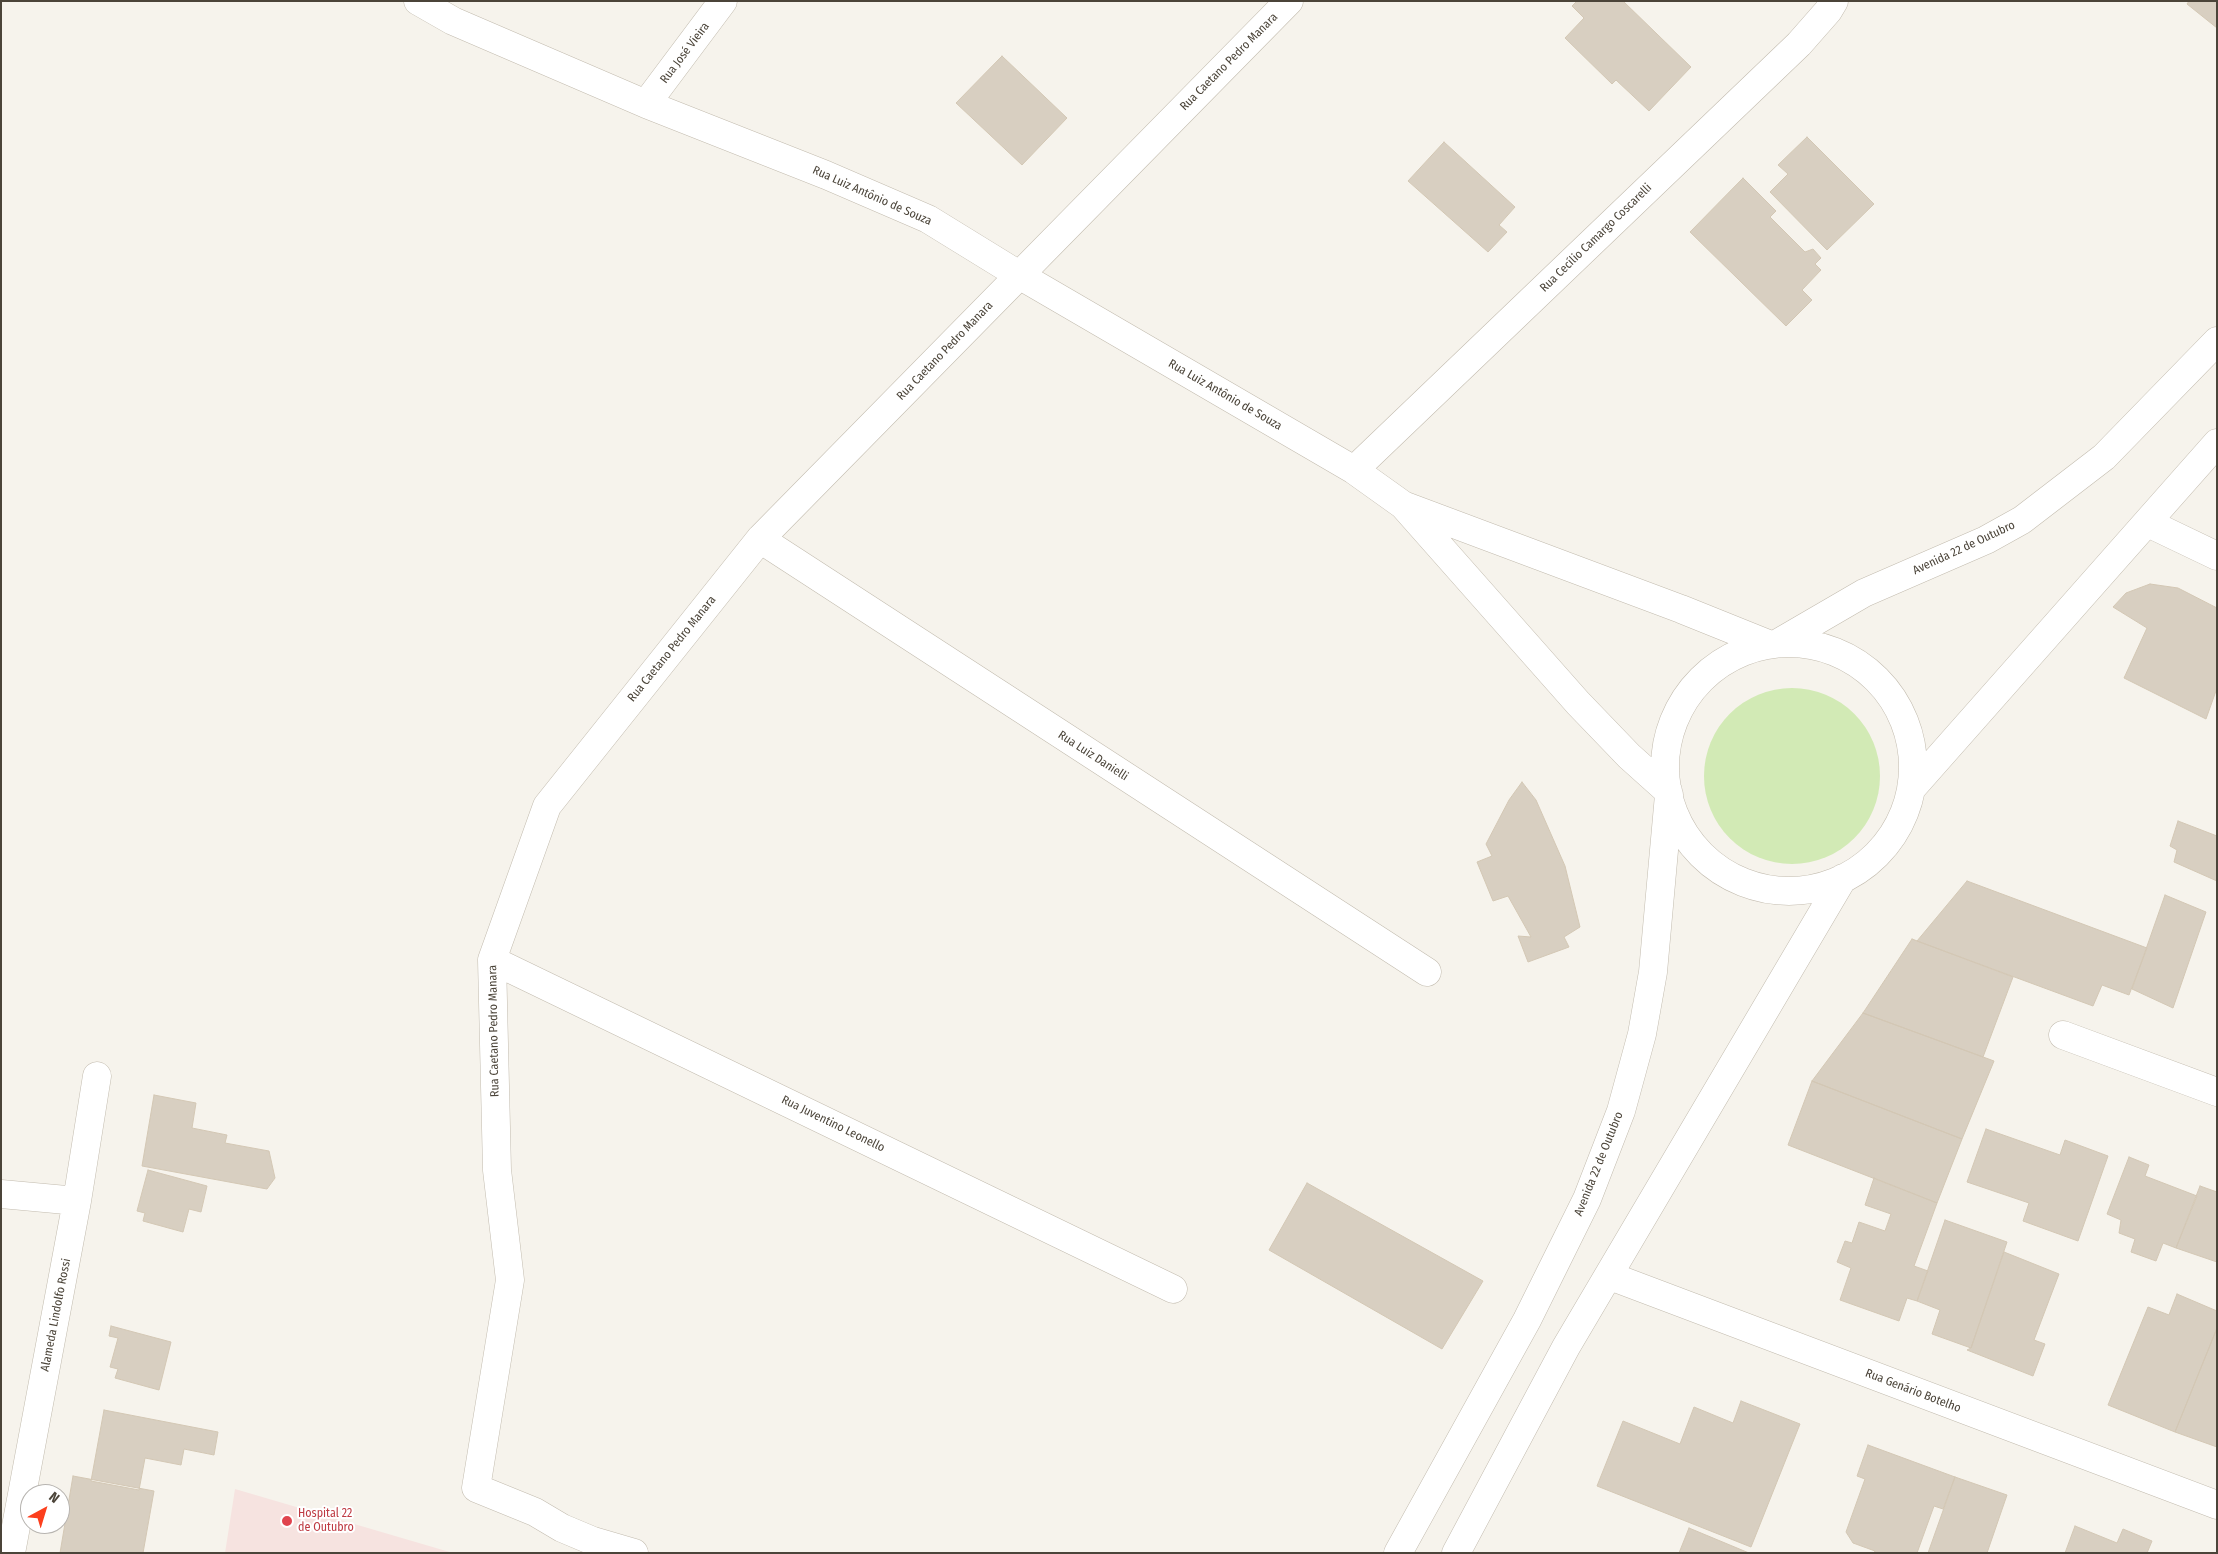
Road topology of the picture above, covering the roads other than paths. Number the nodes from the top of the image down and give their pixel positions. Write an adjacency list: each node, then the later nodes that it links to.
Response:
1 (418, 1): 5 (street, Rua Luiz Antônio de Souza)
2 (723, 1): 5 (street, Rua José Vieira)
3 (1289, 1): 6 (street, Rua Caetano Pedro Manara)
4 (1834, 1): 9 (street, Rua Cecílio Camargo Coscarelli)
5 (646, 104): 6 (street, Rua Luiz Antônio de Souza)
6 (1019, 275): 9 (street, Rua Luiz Antônio de Souza); 12 (street, Rua Caetano Pedro Manara)
7 (2217, 341): 14 (street, Avenida 22 de Outubro)
8 (2217, 443): 11 (street)
9 (1354, 470): 10 (street, Rua Luiz Antônio de Souza)
10 (1403, 505): 14 (street); 16 (street)
11 (2148, 523): 13 (street); 15 (street)
12 (760, 540): 18 (street, Rua Caetano Pedro Manara); 19 (street, Rua Luiz Danielli)
13 (2217, 556)
14 (1773, 644): 15 (street); 16 (street)
15 (1912, 788): 17 (street)
16 (1668, 793): 17 (street); 30 (street, Avenida 22 de Outubro)
17 (1843, 878): 25 (street)
18 (492, 960): 26 (street, Rua Juventino Leonello); 29 (street, Rua Caetano Pedro Manara)
19 (1426, 972)
20 (2063, 1035): 22 (street)
21 (96, 1076): 24 (street, Alameda Lindolfo Rossi)
22 (2217, 1092)
23 (1, 1194): 24 (street)
24 (77, 1201): 28 (street, Alameda Lindolfo Rossi)
25 (1610, 1276): 27 (street, Rua Genário Botelho); 31 (street)
26 (1173, 1289)
27 (2217, 1505)
28 (11, 1553)
29 (634, 1553)
30 (1398, 1553)
31 (1456, 1553)

